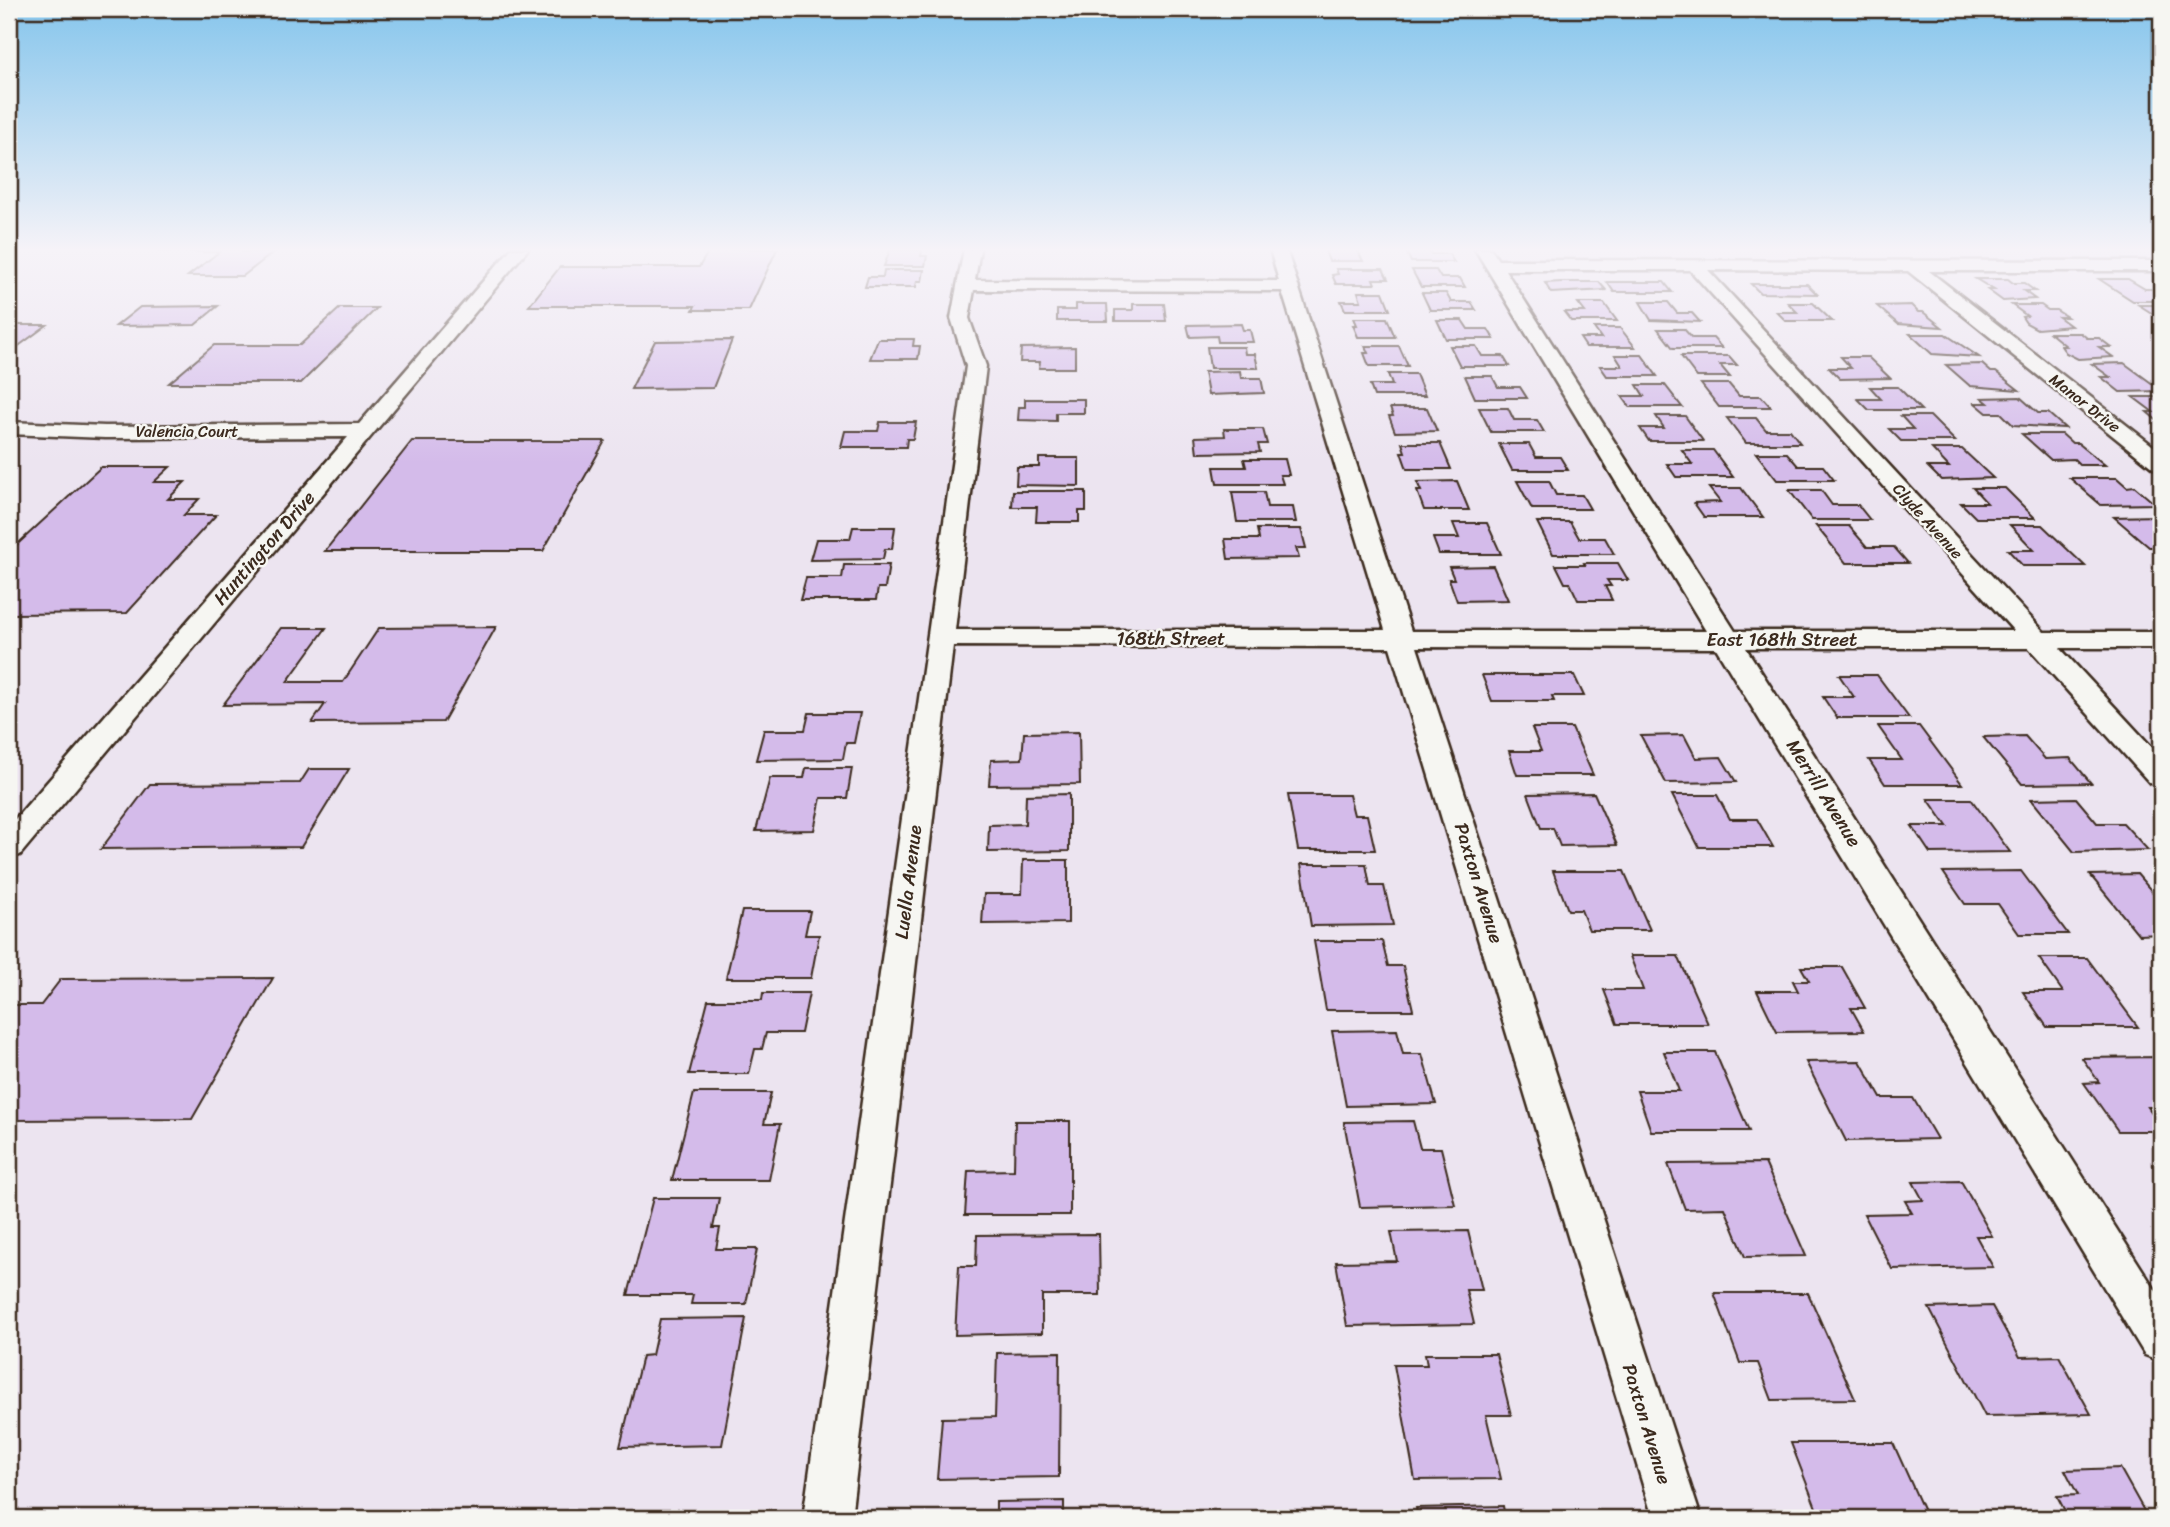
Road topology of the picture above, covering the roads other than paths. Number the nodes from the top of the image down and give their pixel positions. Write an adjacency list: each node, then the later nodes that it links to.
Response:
1 (459, 320): 8 (street, Huntington Drive)
2 (961, 320): 11 (street, Luella Avenue)
3 (1300, 320): 10 (street, Paxton Avenue)
4 (1528, 320): 12 (street, Merrill Avenue)
5 (1745, 320): 13 (street, Clyde Avenue)
6 (1981, 320): 9 (street, Manor Drive)
7 (9, 428): 8 (street, Valencia Court)
8 (365, 430): 16 (street, Huntington Drive)
9 (2161, 463)
10 (1402, 637): 11 (street, 168th Street); 12 (street, East 168th Street); 19 (street, Paxton Avenue)
11 (940, 638): 18 (street, Luella Avenue)
12 (1728, 639): 13 (street, East 168th Street); 17 (street, Merrill Avenue)
13 (2037, 640): 14 (street, East 168th Street); 15 (street, Clyde Avenue)
14 (2161, 640)
15 (2161, 776)
16 (9, 847)
17 (2161, 1339)
18 (827, 1518)
19 (1677, 1518)

